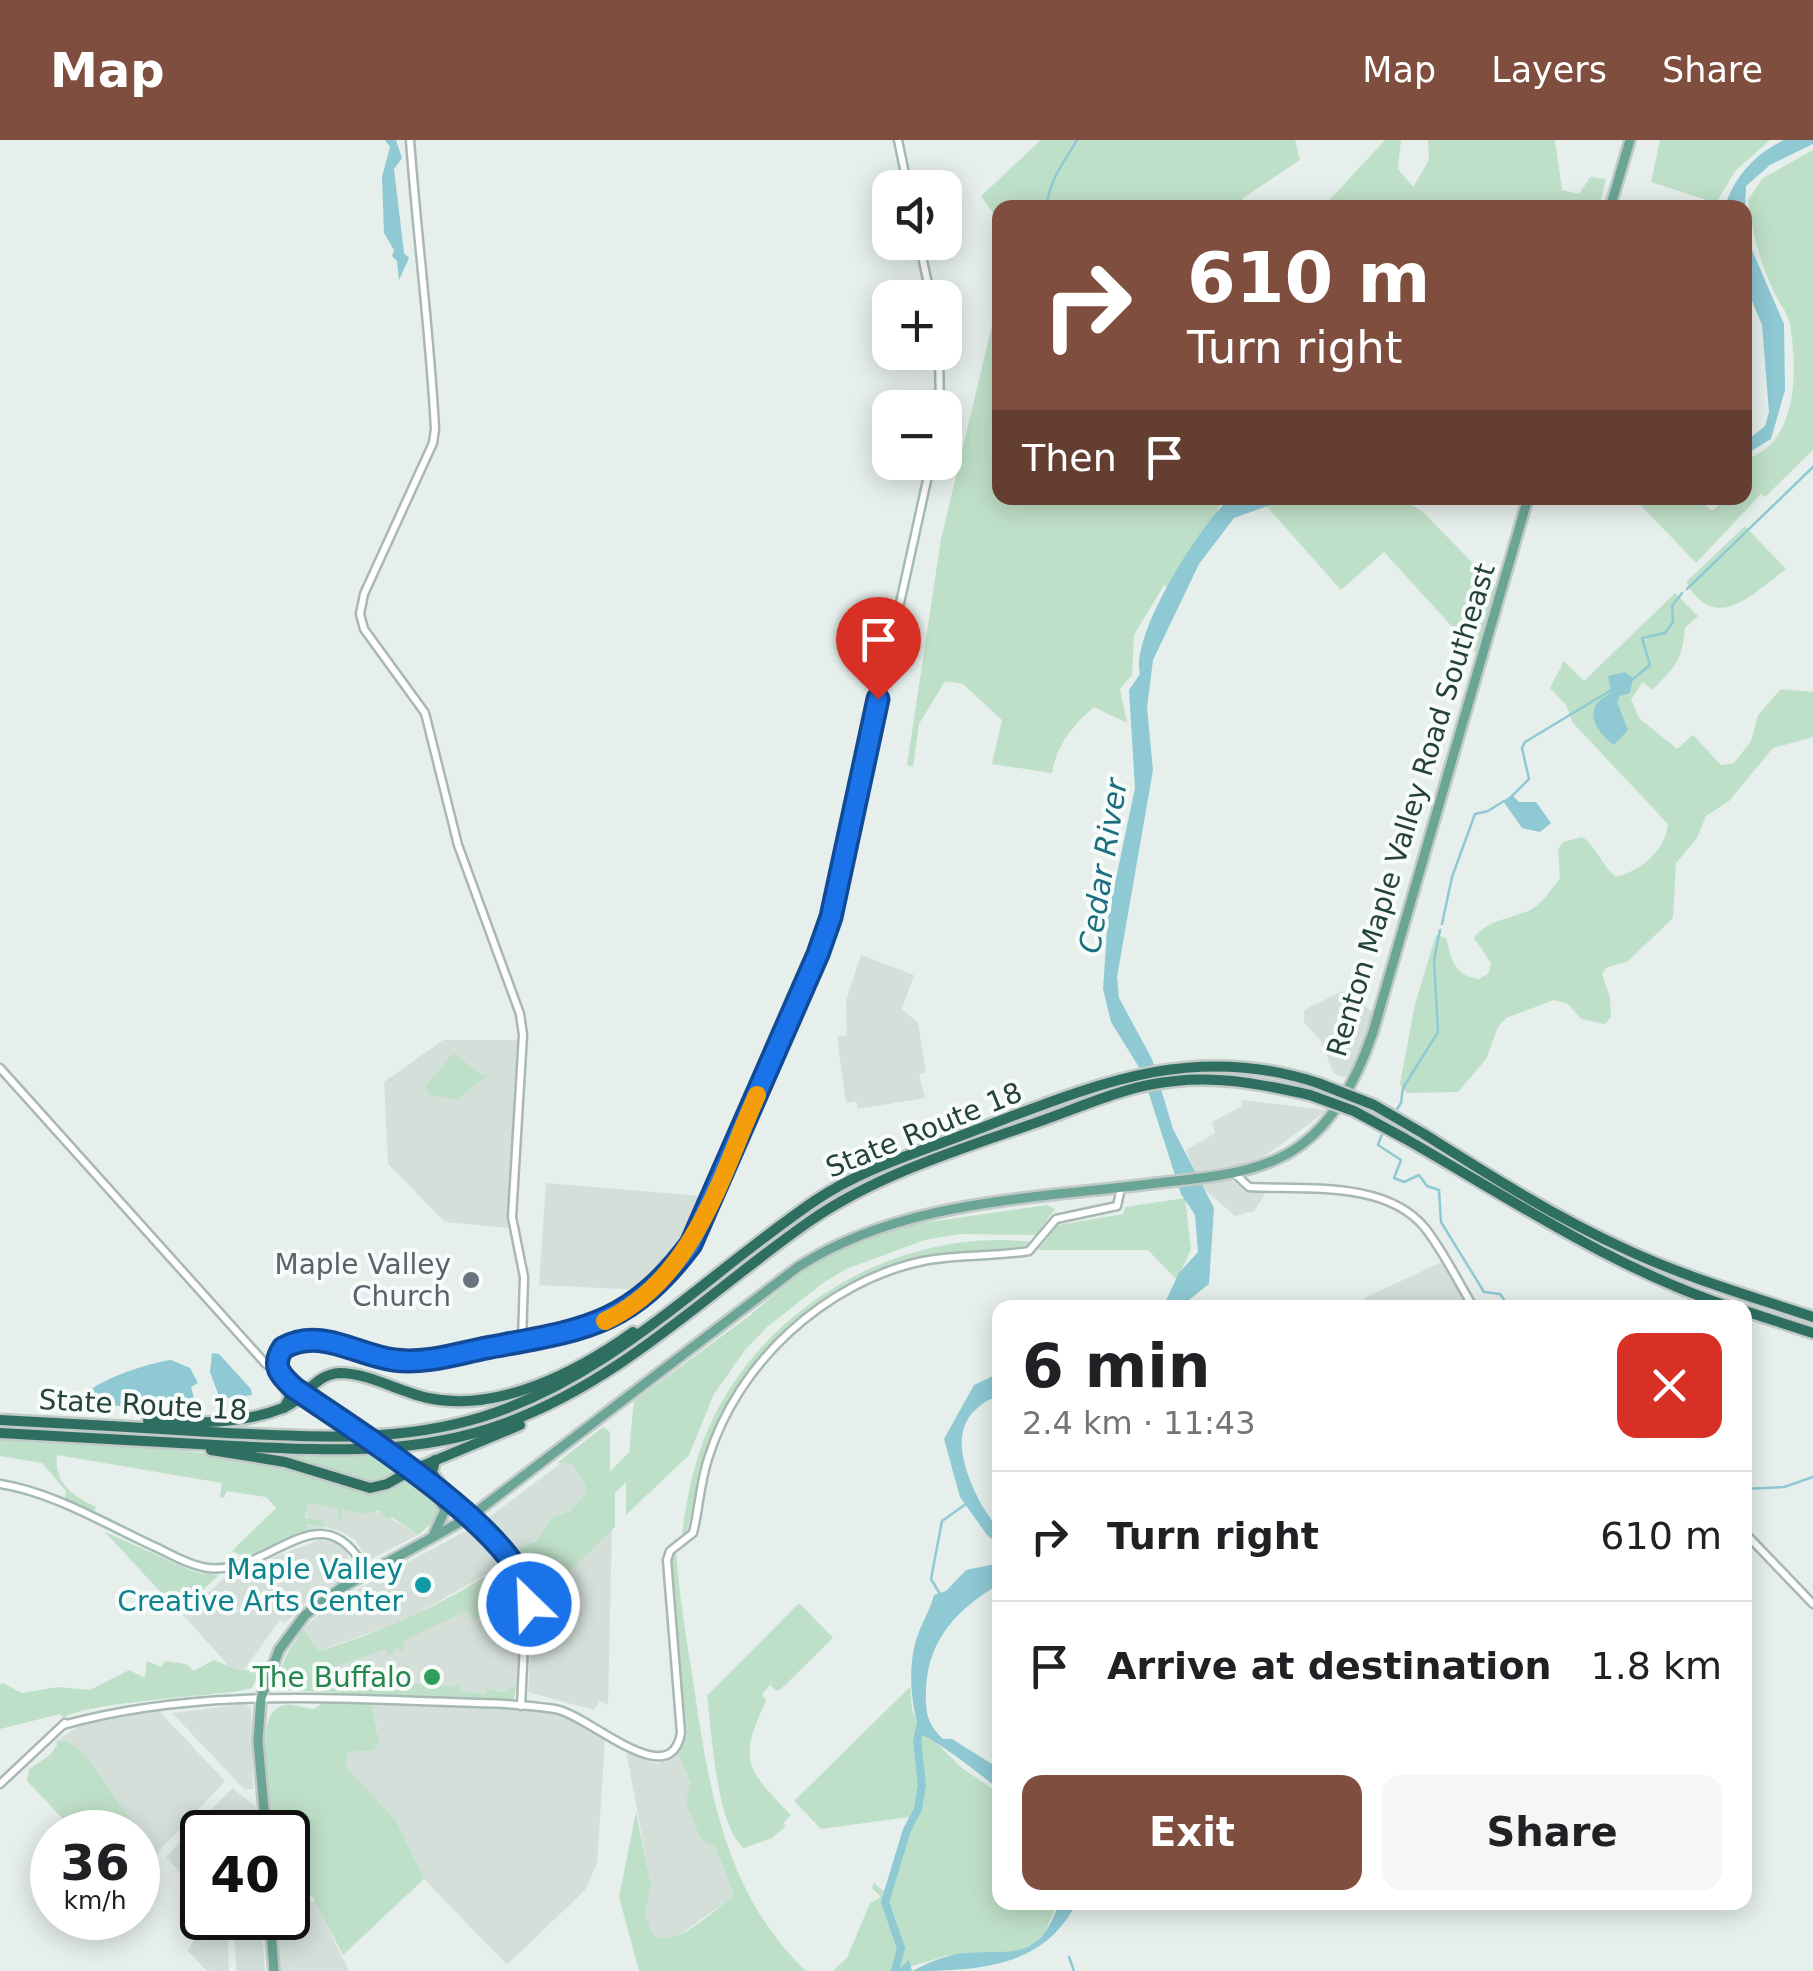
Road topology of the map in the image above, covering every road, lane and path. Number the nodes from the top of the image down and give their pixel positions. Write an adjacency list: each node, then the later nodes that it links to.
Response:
1 (410, 140): 17 (street)
2 (898, 140): 4 (street)
3 (1630, 140): 5 (main road)
4 (904, 170)
5 (1612, 200)
6 (926, 480): 17 (street)
7 (1526, 505): 9 (main road, Renton Maple Valley Road Southeast)
8 (0, 1068): 20 (street)
9 (1233, 1172): 10 (main road, Renton Maple Valley Road Southeast); 12 (street)
10 (1120, 1188): 32 (main road, Renton Maple Valley Road Southeast); 38 (street)
11 (692, 1293): 15 (highway, State Route 18, bridge); 22 (highway); 24 (highway, State Route 18)
12 (1469, 1300)
13 (1714, 1300): 19 (highway, State Route 18, bridge)
14 (1752, 1313): 16 (highway)
15 (1813, 1317)
16 (1813, 1333)
17 (522, 1342): 18 (street)
18 (283, 1348): 20 (street); 21 (street)
19 (639, 1352): 26 (highway, State Route 18); 27 (highway)
20 (265, 1363): 21 (street)
21 (289, 1385): 22 (street); 23 (highway)
22 (304, 1396): 23 (highway); 28 (street, bridge)
23 (284, 1408): 24 (highway)
24 (1, 1420)
25 (0, 1433): 26 (highway, State Route 18)
26 (145, 1442): 28 (highway)
27 (436, 1459): 28 (highway); 31 (highway)
28 (410, 1470): 30 (street)
29 (0, 1484): 35 (street)
30 (430, 1484): 31 (street); 33 (main road)
31 (453, 1500): 32 (street)
32 (471, 1516): 33 (main road, Renton Maple Valley Road Southeast); 38 (street)
33 (428, 1540): 35 (main road, Renton Maple Valley Road Southeast)
34 (1752, 1541): 36 (street)
35 (368, 1574): 37 (main road, Renton Maple Valley Road Southeast)
36 (1813, 1604)
37 (261, 1698): 38 (street); 40 (street); 44 (main road, Renton Maple Valley Road Southeast)
38 (521, 1706)
39 (124, 1708): 40 (street); 41 (street); 42 (street)
40 (142, 1709): 41 (street)
41 (103, 1714): 42 (street)
42 (63, 1725): 43 (street)
43 (0, 1784)
44 (264, 1810)
45 (272, 1940): 46 (main road)
46 (274, 1971)

